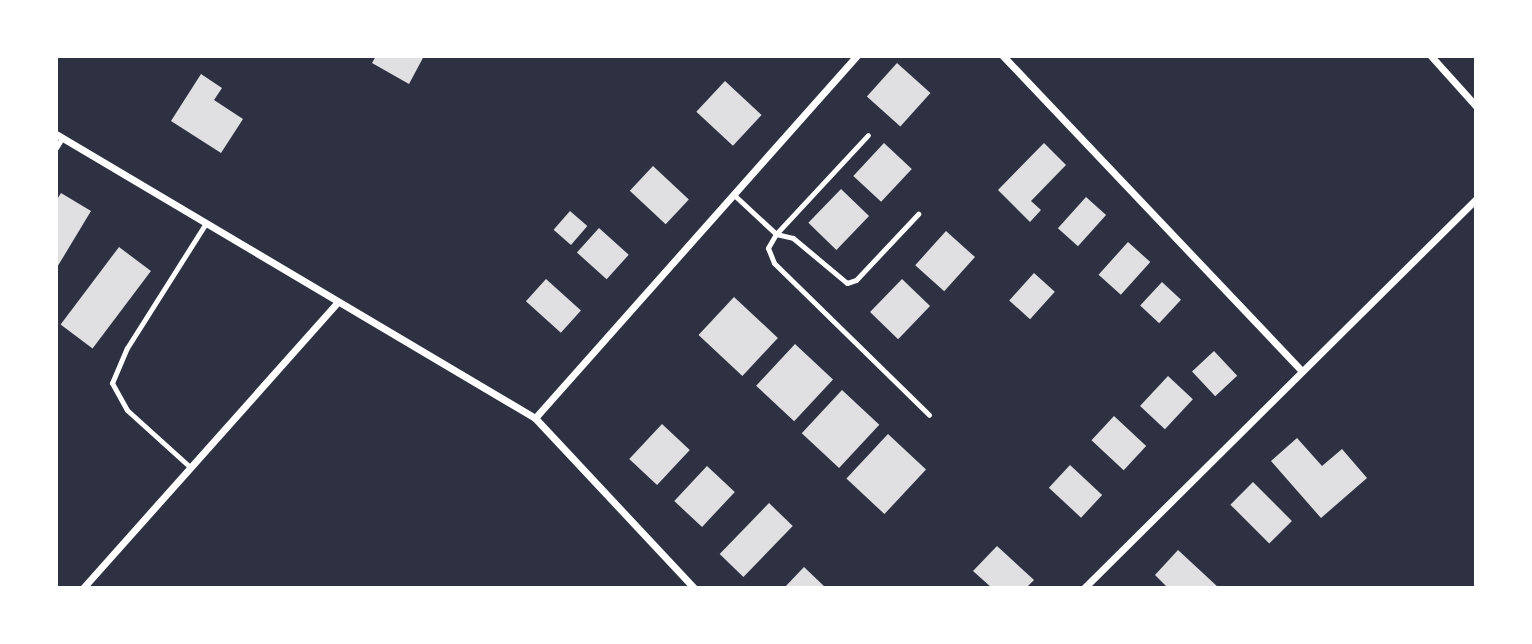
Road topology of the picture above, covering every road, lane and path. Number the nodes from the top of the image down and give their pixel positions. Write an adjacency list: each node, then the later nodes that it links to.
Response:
1 (856, 56): 8 (street)
2 (1003, 56): 14 (street)
3 (1431, 56): 4 (street)
4 (1476, 106)
5 (868, 135): 12 (lane)
6 (59, 136): 7 (lane); 11 (street)
7 (56, 149)
8 (733, 194): 12 (lane); 16 (street)
9 (1476, 199): 14 (street)
10 (918, 215): 12 (lane)
11 (206, 223): 13 (street); 17 (lane)
12 (776, 234): 15 (lane)
13 (338, 302): 16 (street); 17 (street)
14 (1301, 371): 20 (street)
15 (929, 415)
16 (535, 418): 19 (street)
17 (190, 467): 18 (street)
18 (83, 588)
19 (694, 588)
20 (1084, 588)

